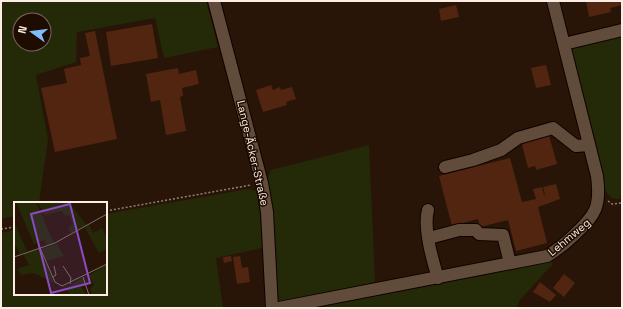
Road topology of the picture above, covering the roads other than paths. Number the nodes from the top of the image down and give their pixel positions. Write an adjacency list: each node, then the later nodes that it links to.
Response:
1 (214, 1): 11 (street, Lange-Äcker-Straße)
2 (553, 1): 4 (street, Lehmweg)
3 (622, 30): 4 (street)
4 (564, 44): 5 (street, Lehmweg)
5 (589, 145): 6 (street); 9 (street, Lehmweg)
6 (445, 167)
7 (428, 210): 8 (street)
8 (429, 238): 9 (street); 10 (street)
9 (510, 263): 10 (street, Lehmweg)
10 (438, 278): 12 (street, Lehmweg)
11 (272, 308)
12 (279, 308)

